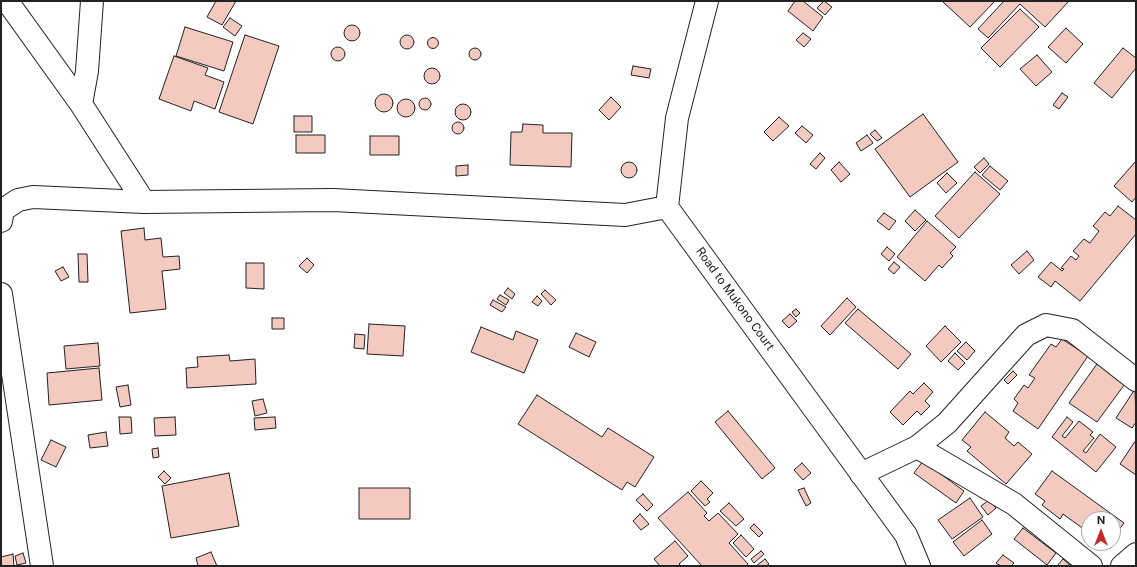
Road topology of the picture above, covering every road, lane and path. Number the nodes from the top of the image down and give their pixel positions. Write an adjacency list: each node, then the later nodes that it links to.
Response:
1 (7, 1): 4 (street)
2 (92, 1): 4 (street)
3 (707, 1): 6 (street)
4 (81, 104): 5 (street)
5 (144, 202): 6 (street); 7 (street)
6 (667, 207): 11 (street, Road to Mukono Court)
7 (1, 222)
8 (1, 294): 13 (street)
9 (1136, 380): 10 (street)
10 (916, 447): 11 (street); 15 (street)
11 (861, 474): 14 (street, Road to Mukono Court)
12 (1136, 554): 16 (street)
13 (42, 566)
14 (919, 566)
15 (1091, 566)
16 (1122, 566)

